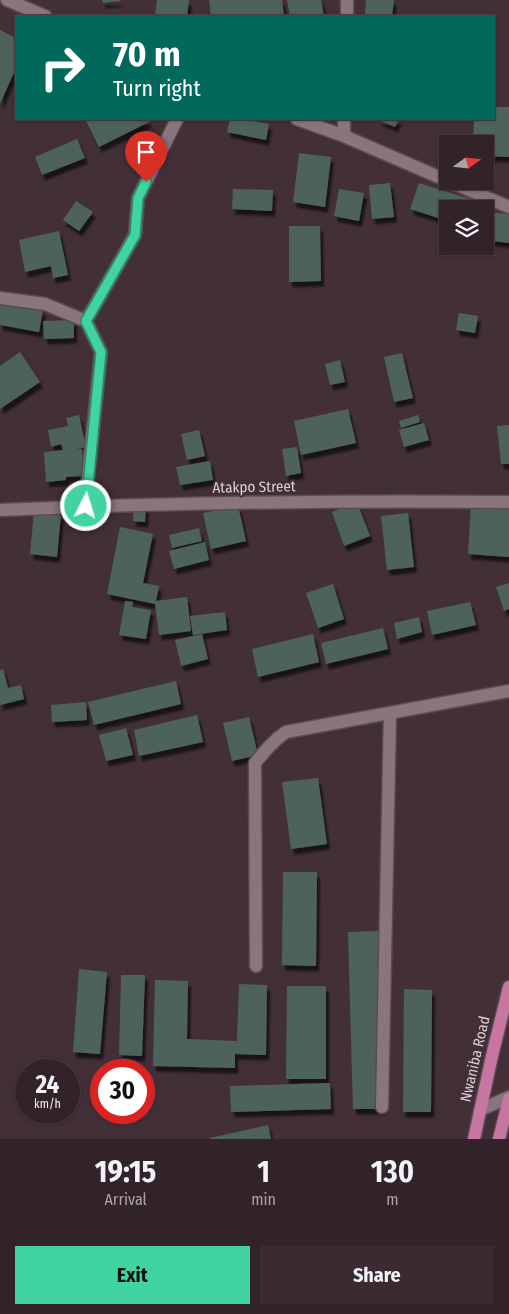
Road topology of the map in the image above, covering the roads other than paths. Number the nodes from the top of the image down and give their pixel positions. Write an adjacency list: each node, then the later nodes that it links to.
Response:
1 (7, 0): 3 (street)
2 (347, 0): 4 (street)
3 (43, 15)
4 (346, 15)
5 (177, 120): 13 (street)
6 (300, 120): 8 (street)
7 (344, 120): 8 (street)
8 (344, 136): 9 (street)
9 (439, 177)
10 (469, 190): 11 (street)
11 (509, 207)
12 (0, 298): 13 (street)
13 (86, 321): 15 (street)
14 (509, 502): 15 (street, Atakpo Street)
15 (86, 506): 16 (street, Atakpo Street)
16 (0, 510)
17 (509, 691): 18 (street)
18 (390, 713): 19 (street); 22 (street)
19 (256, 966)
20 (509, 987): 23 (main road, Nwaniba Road)
21 (509, 1098): 23 (street); 25 (main road)
22 (382, 1107)
23 (480, 1110): 24 (main road, Nwaniba Road)
24 (474, 1139)
25 (499, 1139)

